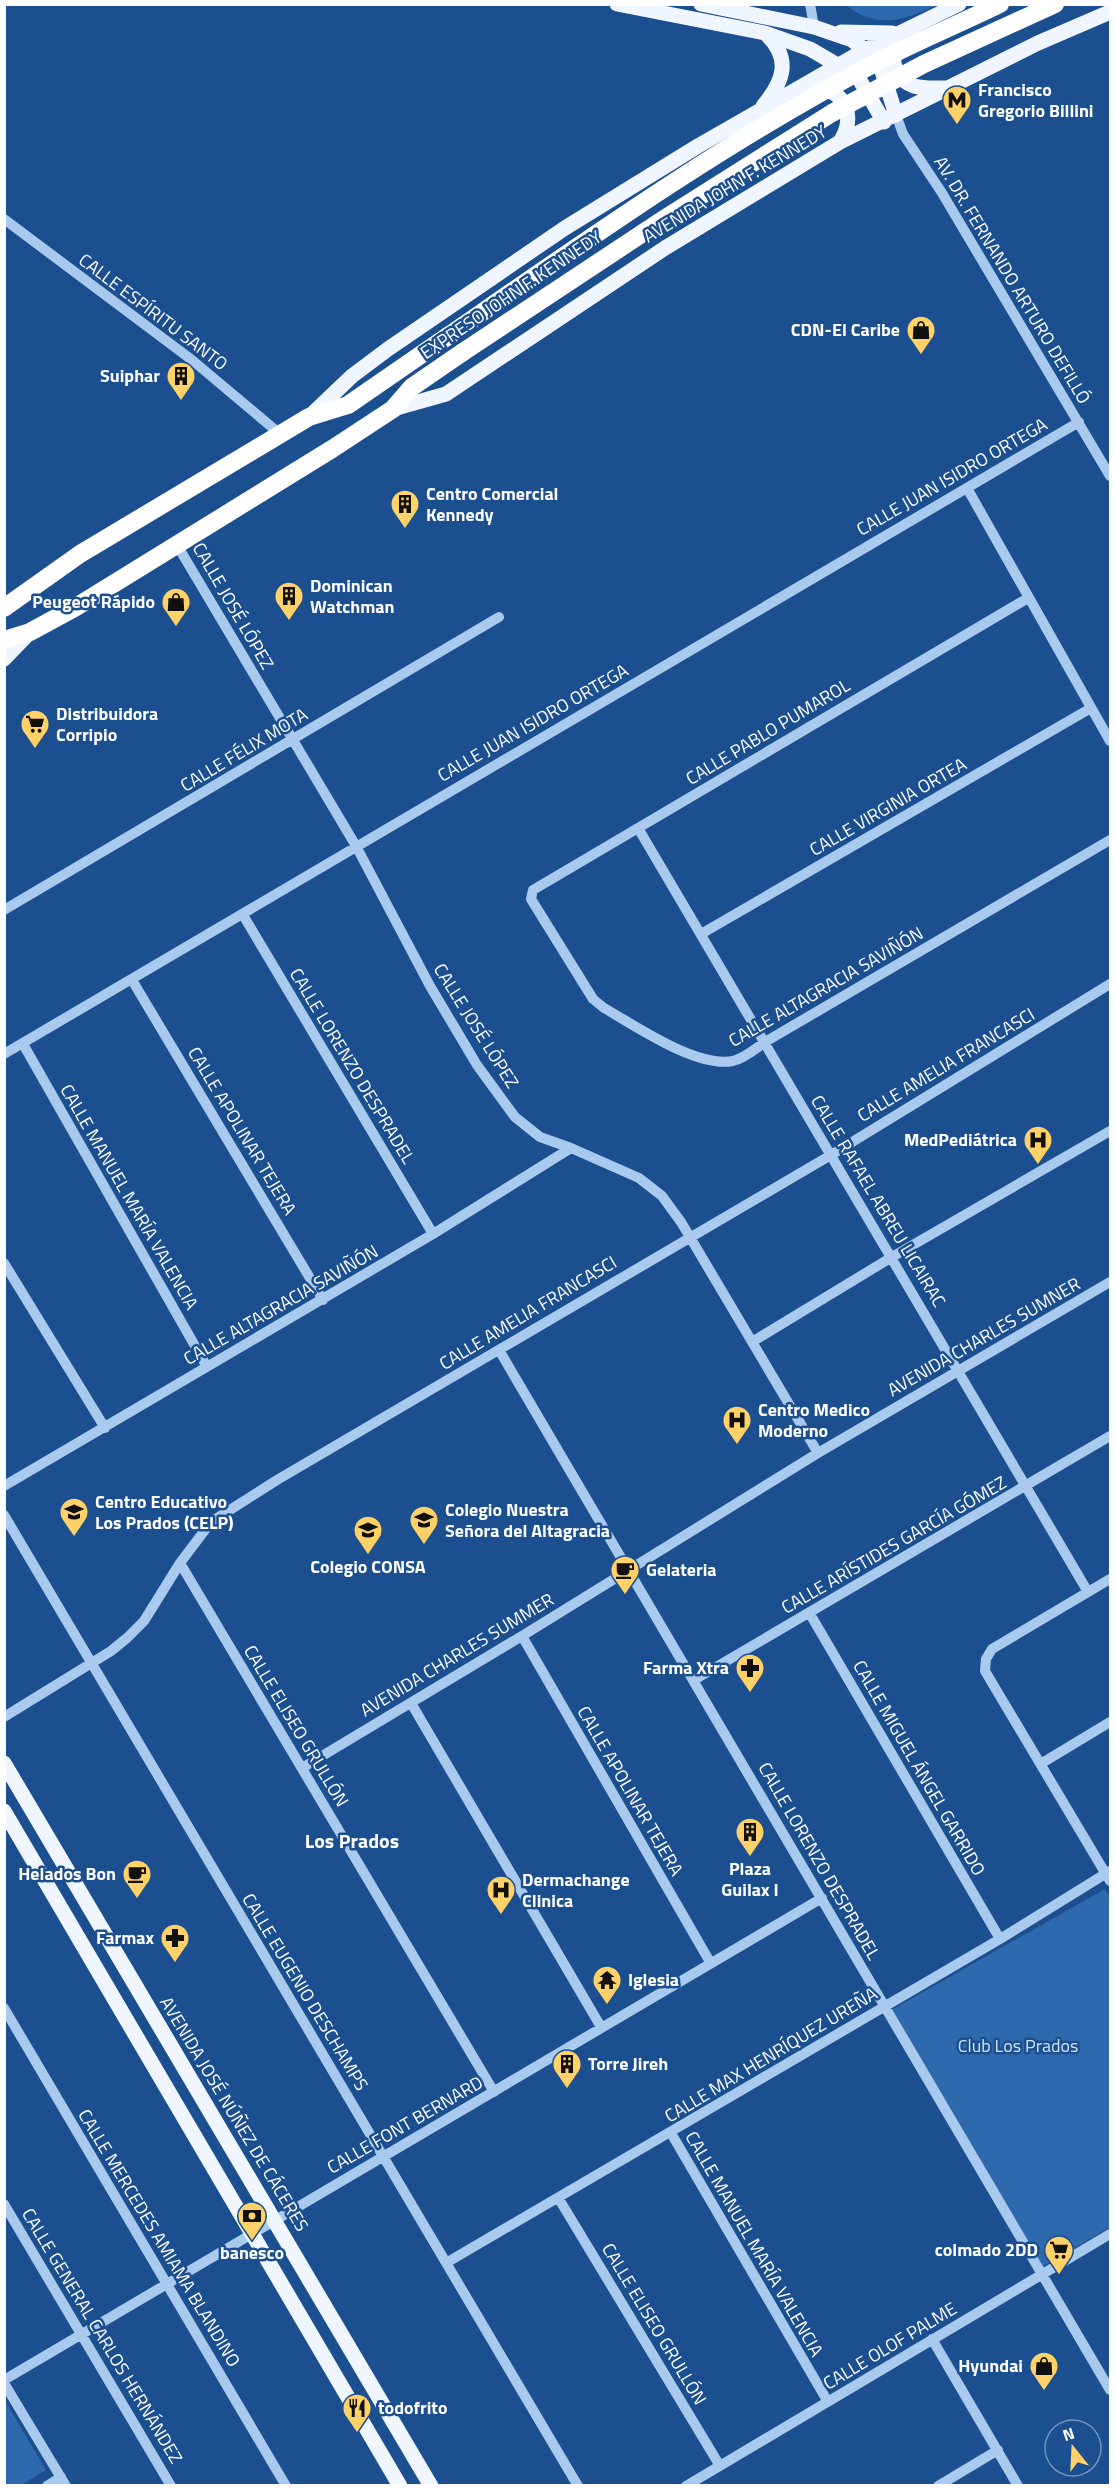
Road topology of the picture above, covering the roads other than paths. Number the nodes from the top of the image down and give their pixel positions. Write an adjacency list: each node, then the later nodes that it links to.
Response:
1 (617, 4): 11 (main road)
2 (701, 4): 7 (main road)
3 (810, 4): 9 (street)
4 (959, 4): 10 (main road)
5 (1000, 4): 22 (highway, EXPRESO JOHN F. KENNEDY, bridge)
6 (1055, 4): 21 (highway, EXPRESO JOHN F. KENNEDY, bridge)
7 (730, 7): 9 (main road)
8 (1110, 12): 16 (main road, AVENIDA JOHN F. KENNEDY)
9 (814, 27): 12 (main road)
10 (905, 31): 12 (main road); 13 (main road); 16 (main road)
11 (765, 33): 14 (main road); 17 (main road)
12 (835, 33): 13 (main road)
13 (865, 50): 14 (main road); 18 (main road)
14 (838, 66): 15 (main road); 18 (main road)
15 (806, 84): 17 (main road); 19 (main road)
16 (948, 88): 18 (main road, AVENIDA JOHN F. KENNEDY)
17 (757, 112): 22 (main road)
18 (890, 119): 19 (main road, AVENIDA JOHN F. KENNEDY); 23 (street, AV. DR. FERNANDO ARTURO DEFILLÓ)
19 (840, 142): 21 (main road, AVENIDA JOHN F. KENNEDY)
20 (4, 219): 24 (street, CALLE ESPÍRITU SANTO)
21 (393, 409): 27 (highway, EXPRESO JOHN F. KENNEDY)
22 (309, 417): 24 (highway, EXPRESO JOHN F. KENNEDY)
23 (1079, 422): 25 (street, AV. DR. FERNANDO ARTURO DEFILLÓ); 26 (street, CALLE JUAN ISIDRO ORTEGA)
24 (280, 434): 28 (highway, EXPRESO JOHN F. KENNEDY)
25 (1110, 476)
26 (967, 488): 29 (street); 41 (street, CALLE JUAN ISIDRO ORTEGA)
27 (177, 545): 33 (highway, EXPRESO JOHN F. KENNEDY); 37 (street, CALLE JOSÉ LÓPEZ)
28 (24, 596): 30 (main road); 31 (highway, EXPRESO JOHN F. KENNEDY)
29 (1028, 598): 36 (street); 39 (street, CALLE PABLO PUMAROL)
30 (4, 602)
31 (4, 608)
32 (499, 617): 37 (street, CALLE FÉLIX MOTA)
33 (30, 632): 34 (highway, EXPRESO JOHN F. KENNEDY); 35 (main road)
34 (4, 640)
35 (4, 659)
36 (1091, 708): 38 (street); 45 (street, CALLE VIRGINIA ORTEA)
37 (292, 740): 41 (street, CALLE JOSÉ LÓPEZ); 43 (street, CALLE FÉLIX MOTA)
38 (1110, 741)
39 (638, 828): 42 (street, CALLE PABLO PUMAROL); 45 (street, CALLE RAFAEL ABREU LICAIRAC)
40 (1110, 840): 48 (street, CALLE ALTAGRACIA SAVIÑÓN)
41 (356, 846): 44 (street, CALLE JUAN ISIDRO ORTEGA); 52 (street, CALLE JOSÉ LÓPEZ)
42 (531, 899): 48 (street, CALLE ALTAGRACIA SAVIÑÓN)
43 (4, 910)
44 (243, 915): 46 (street, CALLE JUAN ISIDRO ORTEGA); 54 (street, CALLE LORENZO DESPRADEL)
45 (701, 934): 48 (street, CALLE RAFAEL ABREU LICAIRAC)
46 (132, 980): 49 (street, CALLE JUAN ISIDRO ORTEGA); 59 (street, CALLE APOLINAR TEJERA)
47 (1110, 984): 53 (street, CALLE AMELIA FRANCASCI)
48 (765, 1042): 53 (street, CALLE RAFAEL ABREU LICAIRAC)
49 (23, 1044): 50 (street, CALLE JUAN ISIDRO ORTEGA); 62 (street, CALLE MANUEL MARÍA VALENCIA)
50 (4, 1054)
51 (1110, 1131): 56 (street)
52 (571, 1148): 54 (street, CALLE ALTAGRACIA SAVIÑÓN); 55 (street, CALLE JOSÉ LÓPEZ)
53 (831, 1155): 55 (street, CALLE AMELIA FRANCASCI); 56 (street, CALLE RAFAEL ABREU LICAIRAC)
54 (433, 1234): 59 (street, CALLE ALTAGRACIA SAVIÑÓN)
55 (689, 1237): 60 (street, CALLE JOSÉ LÓPEZ); 61 (street, CALLE AMELIA FRANCASCI)
56 (892, 1257): 60 (street); 63 (street, CALLE RAFAEL ABREU LICAIRAC)
57 (4, 1263): 64 (street)
58 (1110, 1282): 63 (street, AVENIDA CHARLES SUMNER)
59 (322, 1300): 62 (street, CALLE ALTAGRACIA SAVIÑÓN)
60 (752, 1342): 66 (street, CALLE JOSÉ LÓPEZ)
61 (499, 1350): 70 (street, CALLE AMELIA FRANCASCI); 71 (street, CALLE LORENZO DESPRADEL)
62 (207, 1367): 64 (street, CALLE ALTAGRACIA SAVIÑÓN)
63 (959, 1371): 66 (street, AVENIDA CHARLES SUMNER); 68 (street, CALLE RAFAEL ABREU LICAIRAC)
64 (105, 1428): 67 (street, CALLE ALTAGRACIA SAVIÑÓN)
65 (1110, 1436): 68 (street, CALLE ARÍSTIDES GARCÍA GÓMEZ)
66 (818, 1454): 71 (street, AVENIDA CHARLES SUMNER)
67 (4, 1486)
68 (1027, 1486): 73 (street, CALLE RAFAEL ABREU LICAIRAC); 74 (street, CALLE ARÍSTIDES GARCÍA GÓMEZ)
69 (4, 1515): 76 (street, CALLE EUGENIO DESCHAMPS)
70 (180, 1563): 76 (street, CALLE AMELIA FRANCASCI); 83 (street, CALLE ELISEO GRULLÓN)
71 (629, 1570): 75 (street, AVENIDA CHARLES SUMMER); 77 (street, CALLE LORENZO DESPRADEL)
72 (1110, 1579): 73 (street)
73 (1088, 1592): 82 (street)
74 (810, 1614): 77 (street, CALLE ARÍSTIDES GARCÍA GÓMEZ); 87 (street, CALLE MIGUEL ÁNGEL GARRIDO)
75 (522, 1636): 78 (street, AVENIDA CHARLES SUMMER); 88 (street, CALLE APOLINAR TEJERA)
76 (92, 1662): 79 (street, CALLE AMELIA FRANCASCI); 94 (street, CALLE EUGENIO DESCHAMPS)
77 (694, 1680): 86 (street, CALLE LORENZO DESPRADEL)
78 (411, 1702): 83 (street, AVENIDA CHARLES SUMMER); 91 (street)
79 (4, 1717)
80 (1110, 1722): 82 (street)
81 (4, 1763): 97 (main road, AVENIDA JOSÉ NÚÑEZ DE CÁCERES)
82 (1042, 1763): 85 (street)
83 (302, 1768): 92 (street, CALLE ELISEO GRULLÓN)
84 (4, 1811): 98 (main road)
85 (1109, 1875): 87 (street, CALLE MAX HENRÍQUEZ UREÑA)
86 (822, 1898): 88 (street, CALLE FONT BERNARD); 89 (street, CALLE LORENZO DESPRADEL)
87 (1000, 1939): 89 (street, CALLE MAX HENRÍQUEZ UREÑA)
88 (710, 1962): 91 (street, CALLE FONT BERNARD)
89 (885, 2006): 93 (street, CALLE MAX HENRÍQUEZ UREÑA); 101 (street, CALLE LORENZO DESPRADEL)
90 (4, 2008): 102 (street, CALLE MERCEDES AMIAMA BLANDINO)
91 (601, 2027): 92 (street, CALLE FONT BERNARD)
92 (494, 2092): 94 (street, CALLE FONT BERNARD)
93 (671, 2133): 95 (street, CALLE MAX HENRÍQUEZ UREÑA); 107 (street, CALLE MANUEL MARÍA VALENCIA)
94 (383, 2156): 97 (street, CALLE FONT BERNARD); 100 (street, CALLE EUGENIO DESCHAMPS)
95 (559, 2199): 100 (street, CALLE MAX HENRÍQUEZ UREÑA); 109 (street, CALLE ELISEO GRULLÓN)
96 (4, 2204): 103 (street, CALLE GENERAL CARLOS HERNÁNDEZ)
97 (274, 2220): 98 (street, CALLE FONT BERNARD); 115 (main road, AVENIDA JOSÉ NÚÑEZ DE CÁCERES)
98 (252, 2233): 102 (street, CALLE FONT BERNARD); 114 (main road)
99 (1110, 2234): 101 (street, CALLE OLOF PALME)
100 (446, 2264): 116 (street, CALLE EUGENIO DESCHAMPS)
101 (1042, 2274): 104 (street, CALLE OLOF PALME); 106 (street, CALLE LORENZO DESPRADEL)
102 (168, 2285): 103 (street, CALLE FONT BERNARD); 113 (street, CALLE MERCEDES AMIAMA BLANDINO)
103 (82, 2335): 105 (street, CALLE FONT BERNARD); 112 (street, CALLE GENERAL CARLOS HERNÁNDEZ)
104 (932, 2339): 107 (street, CALLE OLOF PALME); 108 (street)
105 (4, 2382): 110 (street)
106 (1110, 2387)
107 (828, 2402): 109 (street, CALLE OLOF PALME)
108 (998, 2450): 118 (street); 119 (street)
109 (720, 2466): 117 (street, CALLE OLOF PALME)
110 (64, 2481): 111 (street)
111 (47, 2486)
112 (171, 2486)
113 (286, 2486)
114 (400, 2486)
115 (431, 2486)
116 (578, 2486)
117 (686, 2486)
118 (938, 2486)
119 (1018, 2486)

